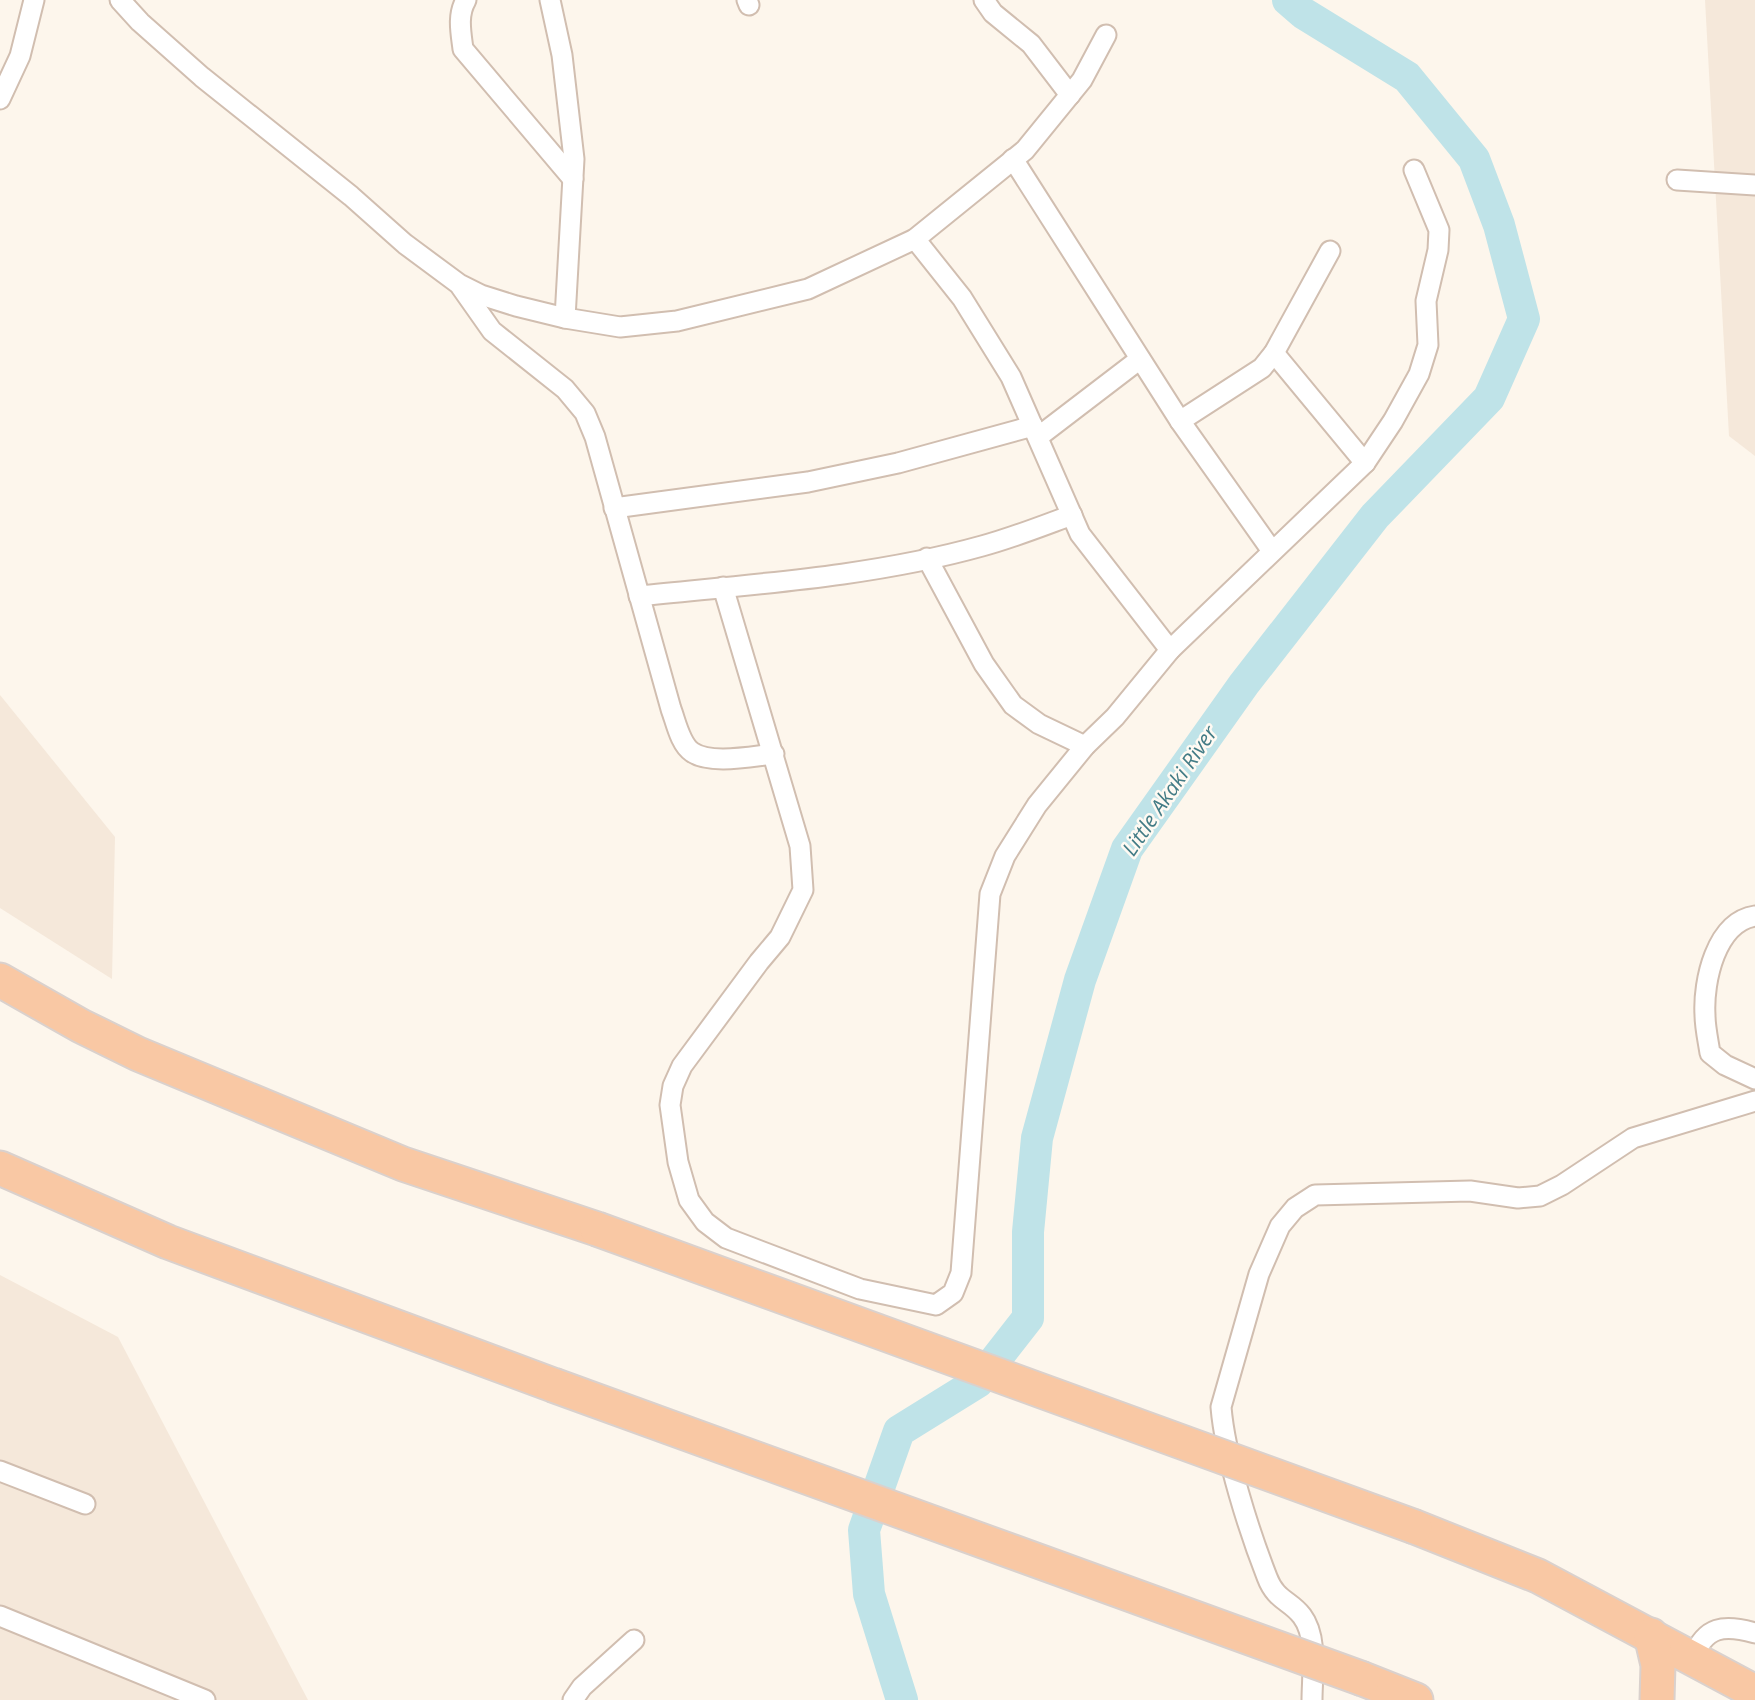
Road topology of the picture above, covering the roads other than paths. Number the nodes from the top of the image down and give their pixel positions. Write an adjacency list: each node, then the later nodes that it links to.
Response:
1 (34, 0): 8 (street)
2 (120, 0): 16 (street)
3 (466, 0): 11 (street)
4 (550, 0): 11 (street)
5 (984, 0): 7 (street)
6 (1106, 35): 7 (street)
7 (1070, 94): 9 (street)
8 (0, 99)
9 (1013, 159): 14 (street); 19 (street)
10 (1414, 170): 22 (street)
11 (573, 179): 17 (street)
12 (1677, 180): 13 (street)
13 (1755, 185)
14 (915, 239): 17 (street); 21 (street)
15 (1330, 251): 18 (street)
16 (459, 284): 17 (street); 23 (street)
17 (565, 318)
18 (1274, 353): 20 (street); 22 (street)
19 (1140, 359): 20 (street); 21 (street)
20 (1180, 421): 25 (street)
21 (1036, 431): 23 (street); 24 (street)
22 (1365, 463): 25 (street)
23 (614, 508): 28 (street)
24 (1072, 516): 26 (street); 29 (street)
25 (1272, 551): 29 (street)
26 (928, 558): 27 (street); 30 (street)
27 (723, 587): 28 (street); 31 (street)
28 (639, 596): 31 (street)
29 (1170, 650): 30 (street)
30 (1084, 746): 31 (street)
31 (774, 754)
32 (1755, 916): 34 (street)
33 (0, 980): 41 (highway, bridge)
34 (1755, 1079)
35 (1755, 1101): 47 (street)
36 (0, 1168): 48 (highway, bridge)
37 (0, 1471): 38 (street)
38 (85, 1504)
39 (0, 1616): 45 (street)
40 (1755, 1633): 43 (street)
41 (1651, 1635): 43 (highway); 49 (highway)
42 (634, 1640): 46 (street)
43 (1693, 1658): 44 (highway)
44 (1753, 1690): 50 (highway)
45 (205, 1700)
46 (573, 1700)
47 (1312, 1700)
48 (1416, 1700)
49 (1657, 1700)
50 (1717, 1700)

